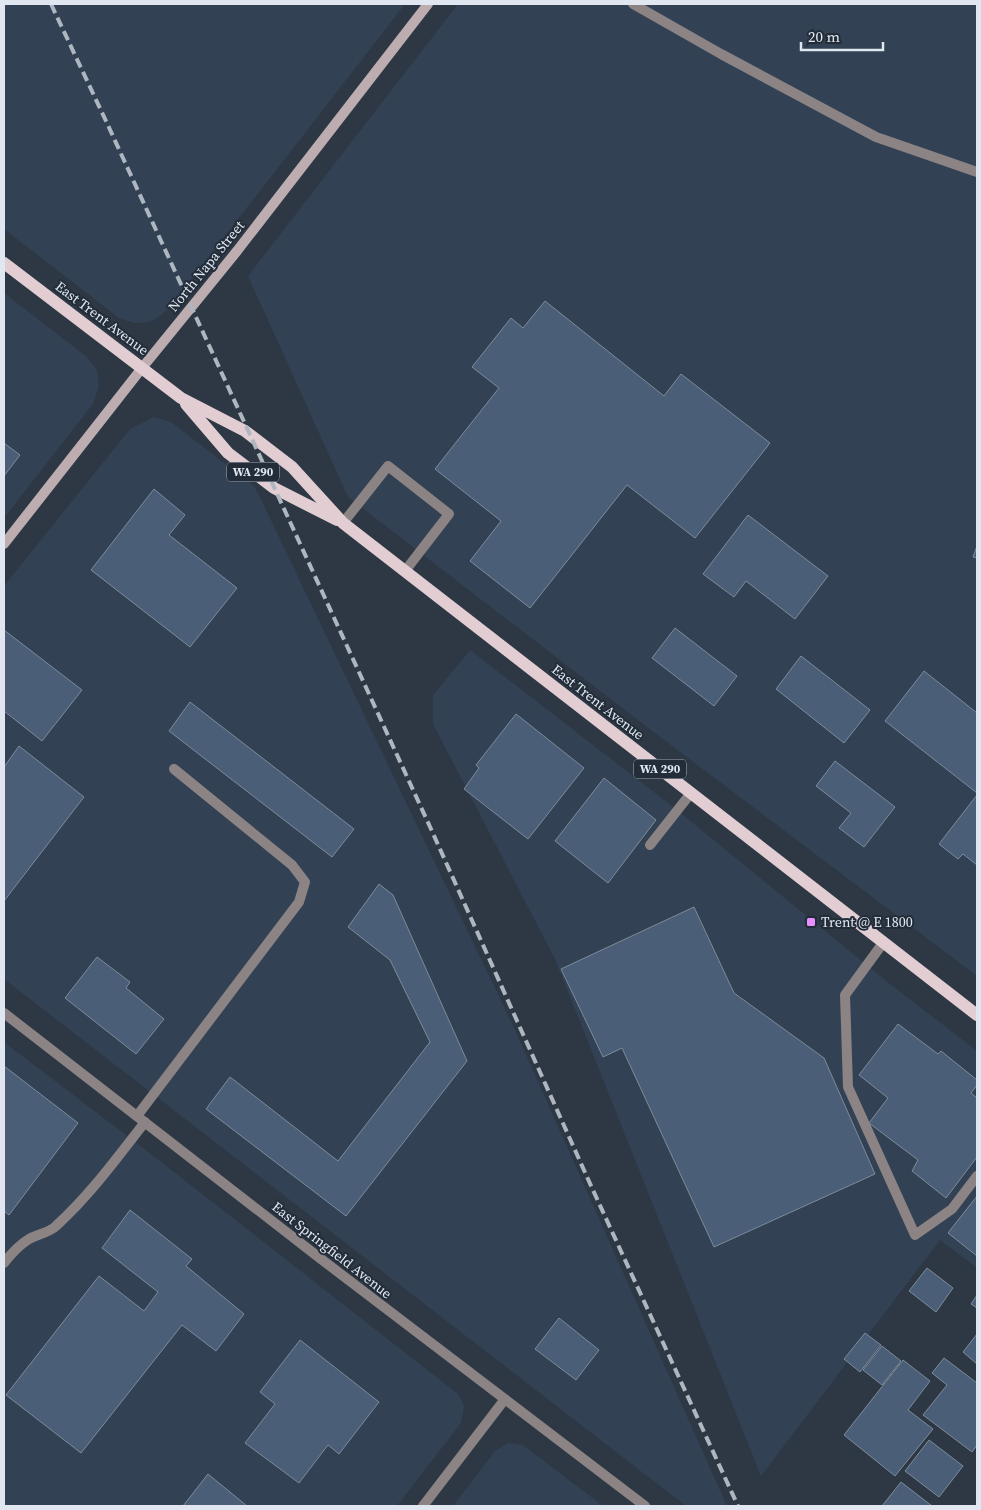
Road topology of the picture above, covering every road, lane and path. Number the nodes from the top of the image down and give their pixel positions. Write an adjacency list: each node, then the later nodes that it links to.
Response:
1 (428, 4): 5 (main road, North Napa Street)
2 (633, 4): 3 (street)
3 (977, 172)
4 (4, 263): 5 (main road, East Trent Avenue / WA 290)
5 (142, 368): 6 (main road, East Trent Avenue / WA 290); 8 (main road, North Napa Street)
6 (182, 398): 7 (main road, East Trent Avenue / WA 290); 7 (main road, East Trent Avenue / WA 290)
7 (343, 524): 9 (main road, East Trent Avenue / WA 290); 9 (street)
8 (4, 544)
9 (405, 571): 11 (main road, East Trent Avenue / WA 290)
10 (174, 769): 16 (street)
11 (691, 793): 12 (street); 13 (main road, East Trent Avenue / WA 290)
12 (650, 845)
13 (883, 943): 15 (main road, East Trent Avenue / WA 290); 17 (street)
14 (4, 1013): 16 (street, East Springfield Avenue)
15 (977, 1016)
16 (141, 1119): 18 (street); 19 (street, East Springfield Avenue)
17 (977, 1176)
18 (4, 1263)
19 (506, 1399): 20 (street); 21 (street, East Springfield Avenue)
20 (423, 1506)
21 (645, 1506)

